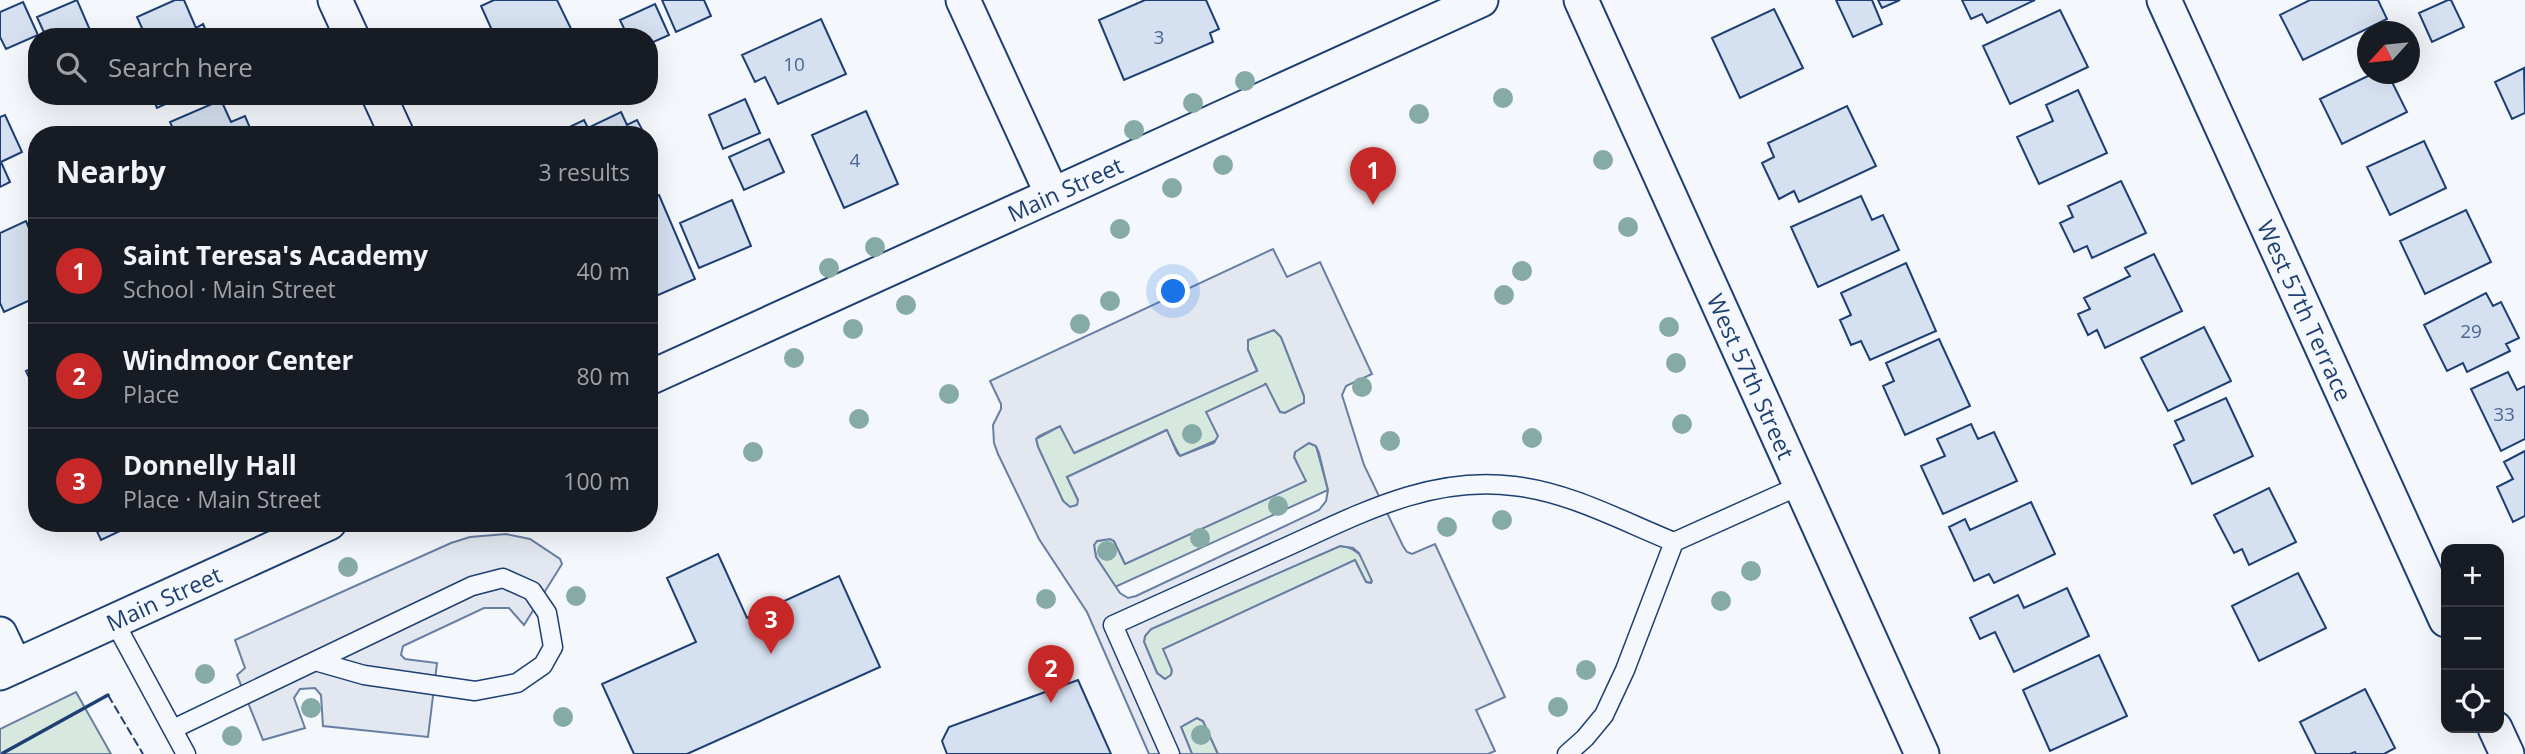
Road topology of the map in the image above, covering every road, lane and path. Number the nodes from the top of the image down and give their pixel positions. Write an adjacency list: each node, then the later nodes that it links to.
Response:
1 (335, 0): 6 (street)
2 (963, 0): 9 (street)
3 (1481, 0): 9 (street, Main Street)
4 (1581, 0): 11 (street, West 57th Street)
5 (2164, 0): 14 (street, West 57th Terrace)
6 (348, 28)
7 (383, 105): 8 (street)
8 (393, 126)
9 (1052, 194): 10 (street, Main Street)
10 (658, 374)
11 (1801, 485): 13 (lane); 24 (street, West 57th Street)
12 (309, 532): 15 (street, Main Street)
13 (1674, 542): 22 (lane); 23 (lane)
14 (2441, 609)
15 (114, 621): 18 (street, Main Street); 19 (lane)
16 (0, 634): 18 (street)
17 (315, 661): 17 (lane); 19 (lane)
18 (7, 669)
19 (173, 729): 21 (lane)
20 (2497, 733): 25 (street)
21 (186, 754)
22 (1170, 754)
23 (1567, 754)
24 (1922, 754)
25 (2507, 754)

